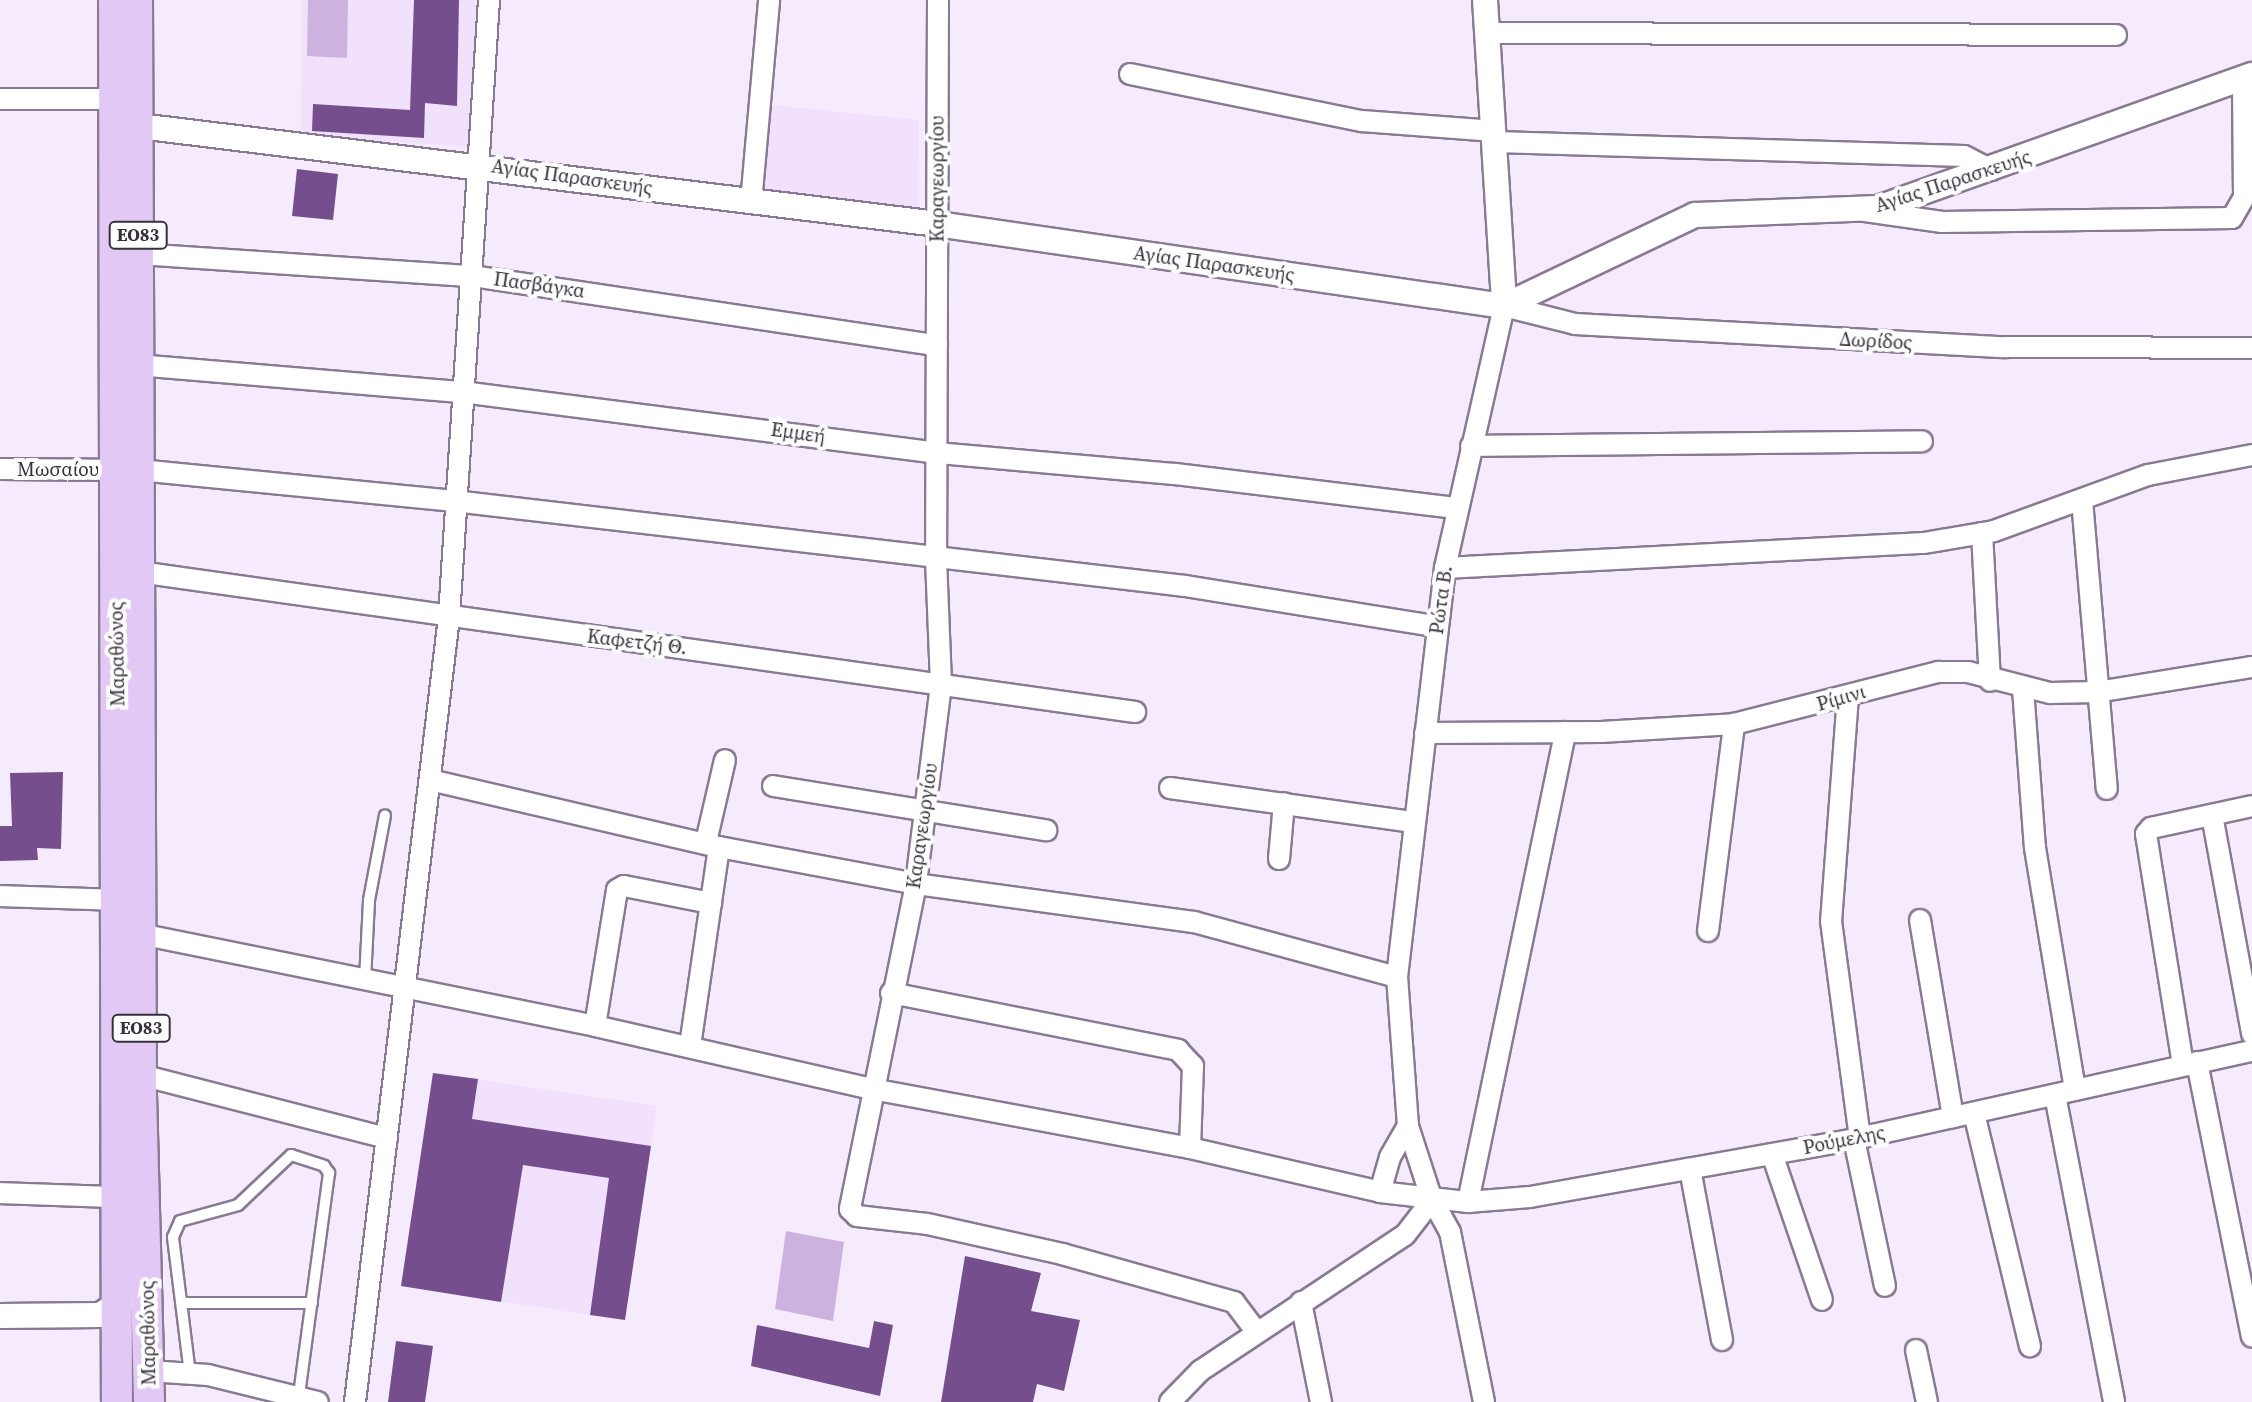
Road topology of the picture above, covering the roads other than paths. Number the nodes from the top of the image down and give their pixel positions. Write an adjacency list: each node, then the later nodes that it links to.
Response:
1 (114, 0): 12 (main road, Μαραθώνος / ΕΟ83)
2 (137, 0): 12 (main road, Μαραθώνος / ΕΟ83)
3 (489, 0): 14 (street)
4 (769, 0): 16 (street)
5 (938, 0): 18 (street, Καραγεωργίου)
6 (1485, 0): 7 (street, Ρώτα Β.)
7 (1488, 33): 8 (street); 13 (street, Ρώτα Β.)
8 (2116, 35)
9 (1130, 74): 13 (street)
10 (2248, 77): 15 (street, Αγίας Παρασκευής); 17 (street)
11 (0, 99): 12 (street)
12 (123, 116): 14 (street, Αγίας Παρασκευής); 19 (main road, Μαραθώνος / ΕΟ83); 31 (main road, Μαραθώνος / ΕΟ83)
13 (1495, 136): 15 (street); 21 (street, Ρώτα Β.)
14 (480, 164): 16 (street, Αγίας Παρασκευής); 20 (street)
15 (1992, 170): 17 (street, Αγίας Παρασκευής)
16 (751, 203): 18 (street, Αγίας Παρασκευής)
17 (1861, 210): 21 (street, Αγίας Παρασκευής)
18 (937, 224): 21 (street, Αγίας Παρασκευής); 22 (street, Καραγεωργίου)
19 (138, 254): 20 (street, Πασβάγκα); 24 (main road, Μαραθώνος / ΕΟ83)
20 (473, 276): 22 (street, Πασβάγκα); 25 (street)
21 (1504, 306): 23 (street, Δωρίδος); 27 (street, Ρώτα Β.)
22 (937, 345): 28 (street, Καραγεωργίου)
23 (2252, 348)
24 (138, 365): 25 (street, Εμμεή); 31 (main road, Μαραθώνος / ΕΟ83)
25 (462, 392): 28 (street, Εμμεή); 33 (street)
26 (1922, 441): 27 (street)
27 (1471, 446): 34 (street, Ρώτα Β.)
28 (938, 453): 34 (street, Εμμεή); 36 (street, Καραγεωργίου)
29 (2252, 455): 32 (street)
30 (0, 469): 31 (street, Μωσαίου)
31 (128, 469): 33 (street, Μωσαίου); 38 (main road, Μαραθώνος / ΕΟ83); 67 (main road, Μαραθώνος / ΕΟ83)
32 (2082, 500): 35 (street); 45 (street)
33 (454, 501): 36 (street, Μωσαίου); 39 (street)
34 (1456, 508): 37 (street, Ρώτα Β.)
35 (1982, 533): 37 (street); 42 (street)
36 (936, 559): 40 (street, Μωσαίου); 43 (street, Καραγεωργίου)
37 (1445, 568): 40 (street, Ρώτα Β.)
38 (139, 572): 39 (street, Καφετζή Θ.); 71 (main road, Μαραθώνος / ΕΟ83)
39 (449, 617): 43 (street, Καφετζή Θ.); 52 (street)
40 (1436, 626): 50 (street, Ρώτα Β.)
41 (2252, 667): 45 (street, Ρίμινι)
42 (1990, 681): 44 (street, Ρίμινι); 46 (street, Ρίμινι)
43 (941, 685): 47 (street, Καφετζή Θ.); 58 (street, Καραγεωργίου)
44 (2023, 689): 45 (street, Ρίμινι); 83 (street)
45 (2097, 692): 55 (street)
46 (1848, 696): 48 (street, Ρίμινι); 88 (street)
47 (1135, 712)
48 (1734, 724): 49 (street, Ρίμινι); 70 (street)
49 (1565, 732): 50 (street, Ρίμινι); 96 (street)
50 (1425, 733): 61 (street, Ρώτα Β.)
51 (725, 760): 63 (street)
52 (430, 780): 63 (street); 74 (street)
53 (773, 786): 58 (street)
54 (1170, 788): 56 (street)
55 (2107, 789)
56 (1284, 803): 61 (street); 64 (street)
57 (2252, 806): 60 (street)
58 (925, 809): 62 (street); 65 (street, Καραγεωργίου)
59 (385, 815): 73 (lane)
60 (2212, 815): 77 (street); 80 (street)
61 (1412, 822): 72 (street, Ρώτα Β.)
62 (1046, 830)
63 (712, 844): 65 (street); 68 (street)
64 (1279, 859)
65 (916, 884): 72 (street); 75 (street, Καραγεωργίου)
66 (0, 896): 67 (street)
67 (118, 900): 94 (main road, Μαραθώνος / ΕΟ83)
68 (711, 903): 76 (street); 78 (street)
69 (1920, 920): 85 (street)
70 (1708, 931)
71 (140, 934): 73 (street, Ρούμελης); 81 (main road, Μαραθώνος / ΕΟ83)
72 (1397, 977): 86 (street, Ρώτα Β.)
73 (365, 980): 74 (street, Ρούμελης)
74 (407, 992): 76 (street, Ρούμελης); 87 (street)
75 (891, 993): 82 (street, Καραγεωργίου); 89 (street)
76 (595, 1026): 78 (street, Ρούμελης)
77 (2252, 1034)
78 (690, 1046): 82 (street, Ρούμελης)
79 (2252, 1051): 80 (street, Ρούμελης)
80 (2190, 1063): 83 (street, Ρούμελης); 104 (street)
81 (141, 1075): 87 (street); 97 (main road, Μαραθώνος / ΕΟ83)
82 (872, 1089): 89 (street, Ρούμελης); 106 (street, Καραγεωργίου)
83 (2065, 1093): 84 (street, Ρούμελης); 121 (street)
84 (1974, 1113): 85 (street, Ρούμελης); 109 (street)
85 (1953, 1117): 88 (street, Ρούμελης)
86 (1408, 1126): 92 (street); 95 (street, Ρώτα Β.)
87 (387, 1138): 116 (street)
88 (1857, 1138): 90 (street, Ρούμελης); 98 (street)
89 (1190, 1148): 92 (street, Ρούμελης)
90 (1772, 1154): 91 (street, Ρούμελης); 99 (street)
91 (1690, 1169): 96 (street, Ρούμελης); 108 (street)
92 (1380, 1192): 95 (street, Ρούμελης)
93 (0, 1193): 94 (street)
94 (116, 1197): 103 (main road, Μαραθώνος / ΕΟ83)
95 (1432, 1200): 96 (street, Ρούμελης); 100 (street); 119 (street, Ρώτα Β.)
96 (1468, 1202)
97 (148, 1264): 103 (street, Μαραθώνος); 111 (main road, Μαραθώνος / ΕΟ83)
98 (1885, 1286)
99 (1822, 1300)
100 (1301, 1302): 106 (street); 118 (street)
101 (182, 1303): 102 (lane); 102 (lane); 112 (lane)
102 (312, 1303): 113 (lane)
103 (116, 1307): 105 (street); 114 (main road, Μαραθώνος / ΕΟ83)
104 (2249, 1308): 107 (street)
105 (0, 1316)
106 (1257, 1332): 117 (street)
107 (2252, 1337)
108 (1722, 1340)
109 (2030, 1346)
110 (1916, 1350): 120 (street)
111 (149, 1371): 112 (street); 115 (main road, Μαραθώνος / ΕΟ83)
112 (190, 1374): 113 (street)
113 (309, 1399)
114 (117, 1402)
115 (149, 1402)
116 (355, 1402)
117 (1170, 1402)
118 (1321, 1402)
119 (1484, 1402)
120 (1927, 1402)
121 (2114, 1402)

